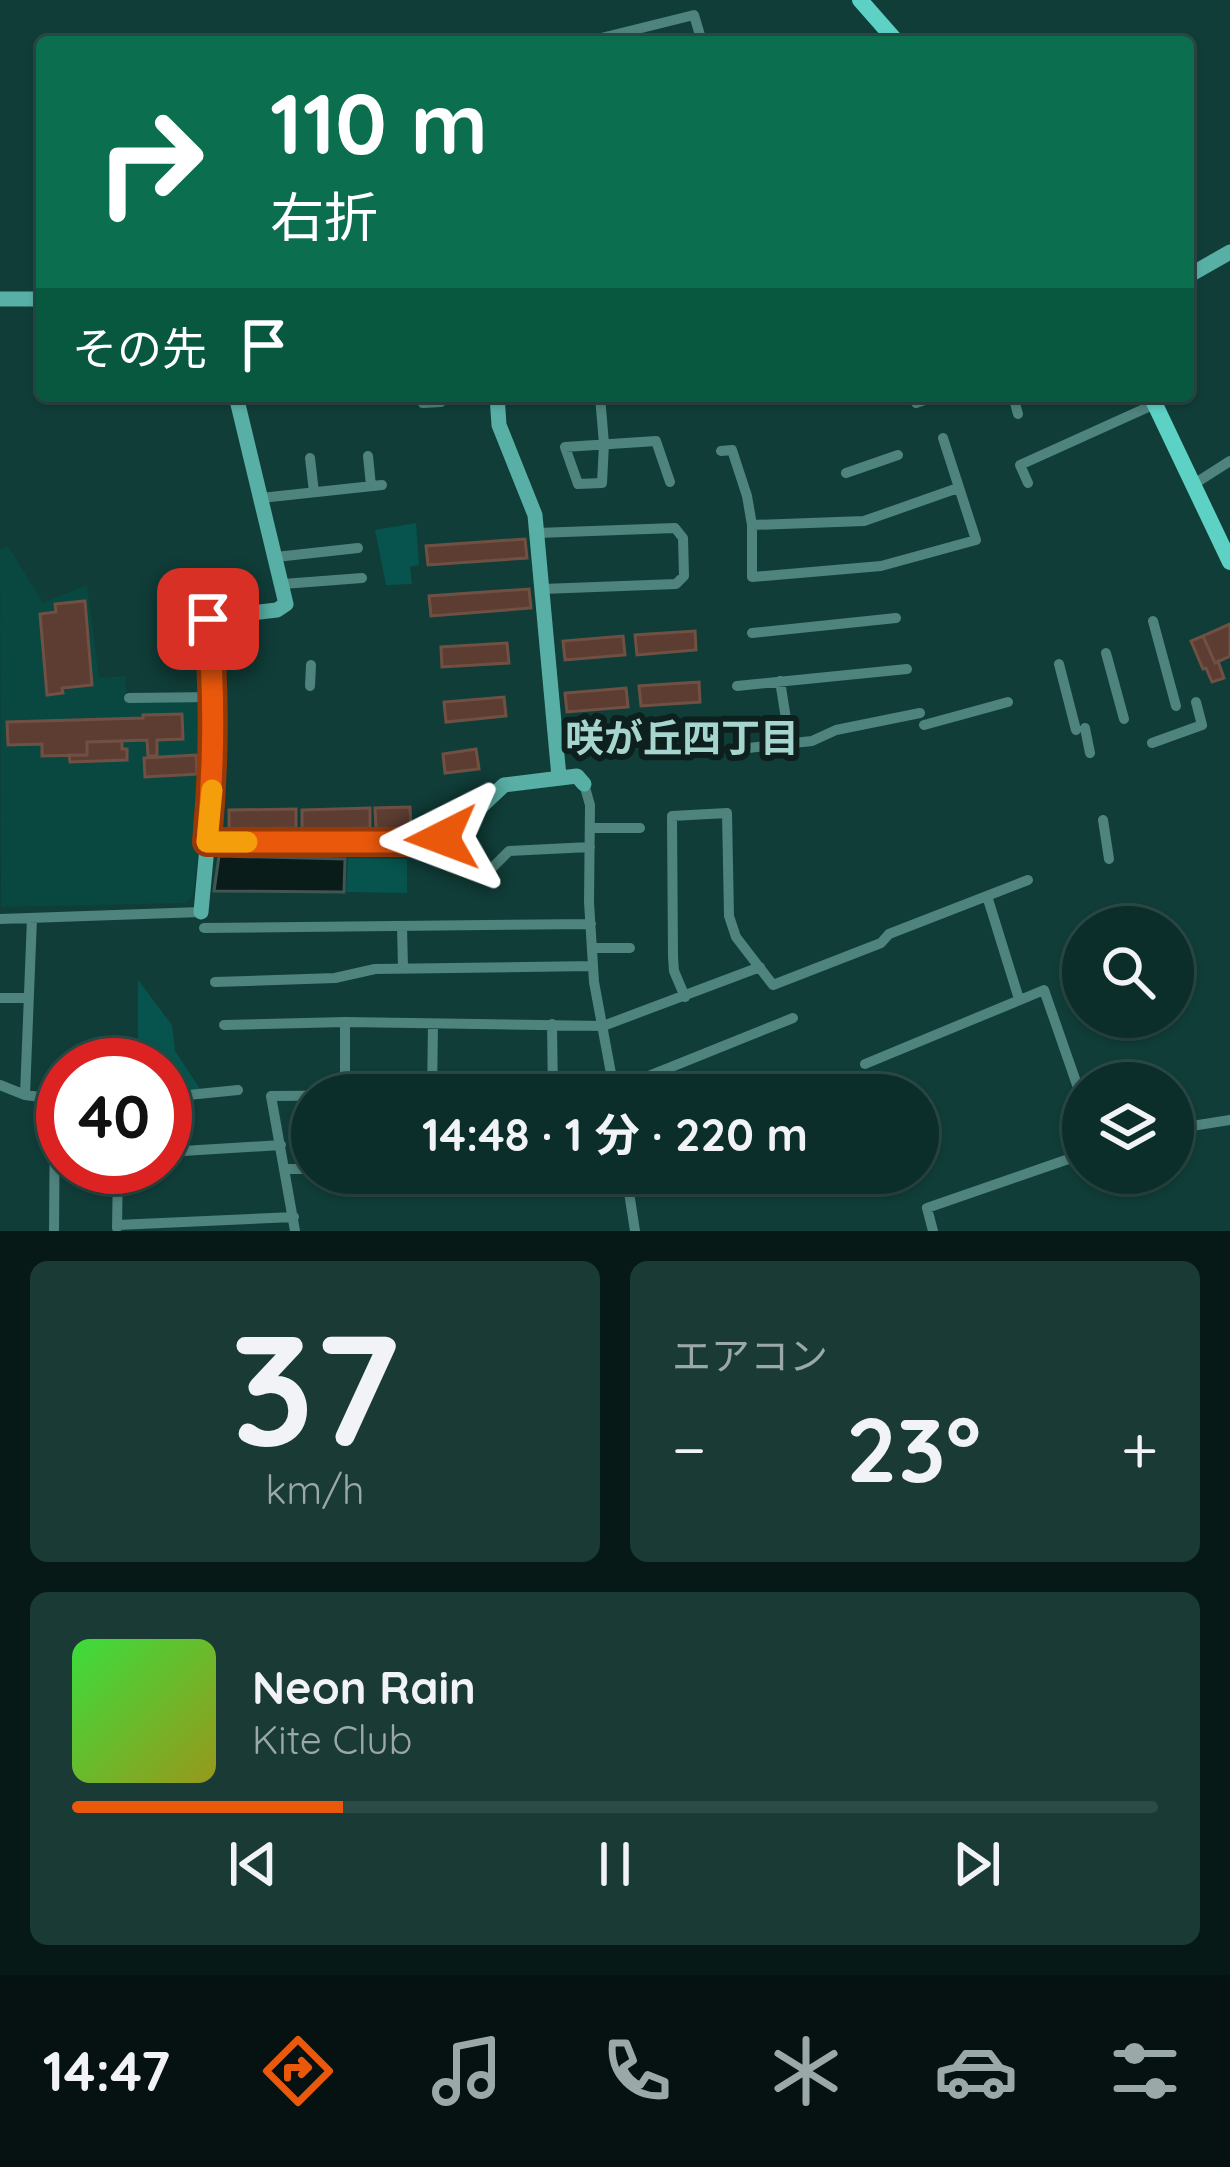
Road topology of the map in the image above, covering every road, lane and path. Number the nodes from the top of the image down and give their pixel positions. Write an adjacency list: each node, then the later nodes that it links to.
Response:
1 (860, 0): 4 (main road)
2 (626, 36): 3 (street)
3 (700, 36)
4 (892, 36)
5 (1230, 252): 6 (street)
6 (1194, 273)
7 (0, 299): 8 (street)
8 (36, 299)
9 (237, 402): 31 (street)
10 (423, 402): 11 (street)
11 (442, 402)
12 (497, 402): 33 (street)
13 (600, 402): 19 (street)
14 (1015, 402): 17 (street)
15 (1149, 402): 27 (street)
16 (1154, 402): 28 (main road)
17 (1018, 414)
18 (943, 438): 29 (street)
19 (604, 444): 19 (street); 26 (street)
20 (721, 451): 32 (street)
21 (368, 455): 30 (street)
22 (898, 455): 25 (street)
23 (310, 458): 30 (street)
24 (1230, 461): 28 (street)
25 (846, 472)
26 (670, 482)
27 (1028, 483)
28 (1193, 484): 36 (main road)
29 (958, 488): 32 (street); 32 (street)
30 (314, 492): 31 (street)
31 (261, 498): 35 (street)
32 (752, 525)
33 (537, 533): 39 (street); 39 (street)
34 (358, 548): 35 (street)
35 (276, 557): 38 (street)
36 (1230, 562)
37 (362, 578): 38 (street)
38 (283, 584): 50 (street)
39 (542, 589): 60 (street)
40 (896, 618): 42 (street)
41 (1153, 621): 54 (street)
42 (752, 633)
43 (1106, 653): 55 (street)
44 (1059, 664): 59 (street)
45 (311, 665): 48 (street)
46 (908, 669): 47 (street)
47 (780, 681): 49 (street); 57 (street)
48 (310, 686)
49 (737, 686)
50 (214, 697): 51 (street); 65 (street)
51 (129, 698)
52 (1008, 702): 57 (street)
53 (1196, 702): 56 (street)
54 (1176, 706)
55 (1124, 719)
56 (1152, 742)
57 (790, 744): 58 (street)
58 (748, 748)
59 (1090, 752)
60 (559, 777): 61 (street); 65 (street)
61 (584, 784): 64 (street)
62 (1103, 820): 67 (street)
63 (640, 827): 64 (street)
64 (590, 828): 66 (street)
65 (207, 842): 73 (street)
66 (590, 848): 68 (street); 74 (street)
67 (1109, 859)
68 (488, 872)
69 (1028, 880): 70 (street)
70 (987, 896): 79 (street); 85 (street)
71 (32, 918): 72 (street); 73 (street); 84 (street)
72 (0, 919)
73 (202, 920): 75 (street)
74 (591, 924): 75 (street); 76 (street)
75 (402, 926): 80 (street)
76 (592, 948): 77 (street); 78 (street)
77 (630, 948)
78 (593, 967): 80 (street); 91 (street)
79 (760, 967): 82 (street); 82 (street)
80 (403, 968): 81 (street)
81 (215, 982)
82 (685, 997): 91 (street)
83 (0, 998): 84 (street)
84 (29, 998): 101 (street)
85 (1019, 999): 92 (street); 93 (street)
86 (793, 1018): 98 (street)
87 (346, 1022): 88 (street); 89 (street); 94 (street)
88 (224, 1024)
89 (433, 1024): 90 (street); 95 (street)
90 (552, 1024): 91 (street); 96 (street)
91 (603, 1026): 97 (street)
92 (1069, 1062)
93 (865, 1064)
94 (345, 1074)
95 (432, 1074)
96 (553, 1074)
97 (612, 1074)
98 (658, 1074)
99 (0, 1085): 101 (street)
100 (238, 1090): 106 (street)
101 (25, 1095): 103 (street)
102 (291, 1096): 106 (street)
103 (36, 1097)
104 (1230, 1120): 105 (street)
105 (1194, 1126)
106 (281, 1145): 108 (street)
107 (1062, 1161): 118 (street)
108 (286, 1169): 109 (street); 113 (street)
109 (291, 1169)
110 (55, 1194): 115 (street)
111 (118, 1194): 114 (street)
112 (629, 1194): 117 (street)
113 (294, 1216): 114 (street); 116 (street)
114 (117, 1228)
115 (54, 1231)
116 (295, 1231)
117 (635, 1231)
118 (933, 1231)

